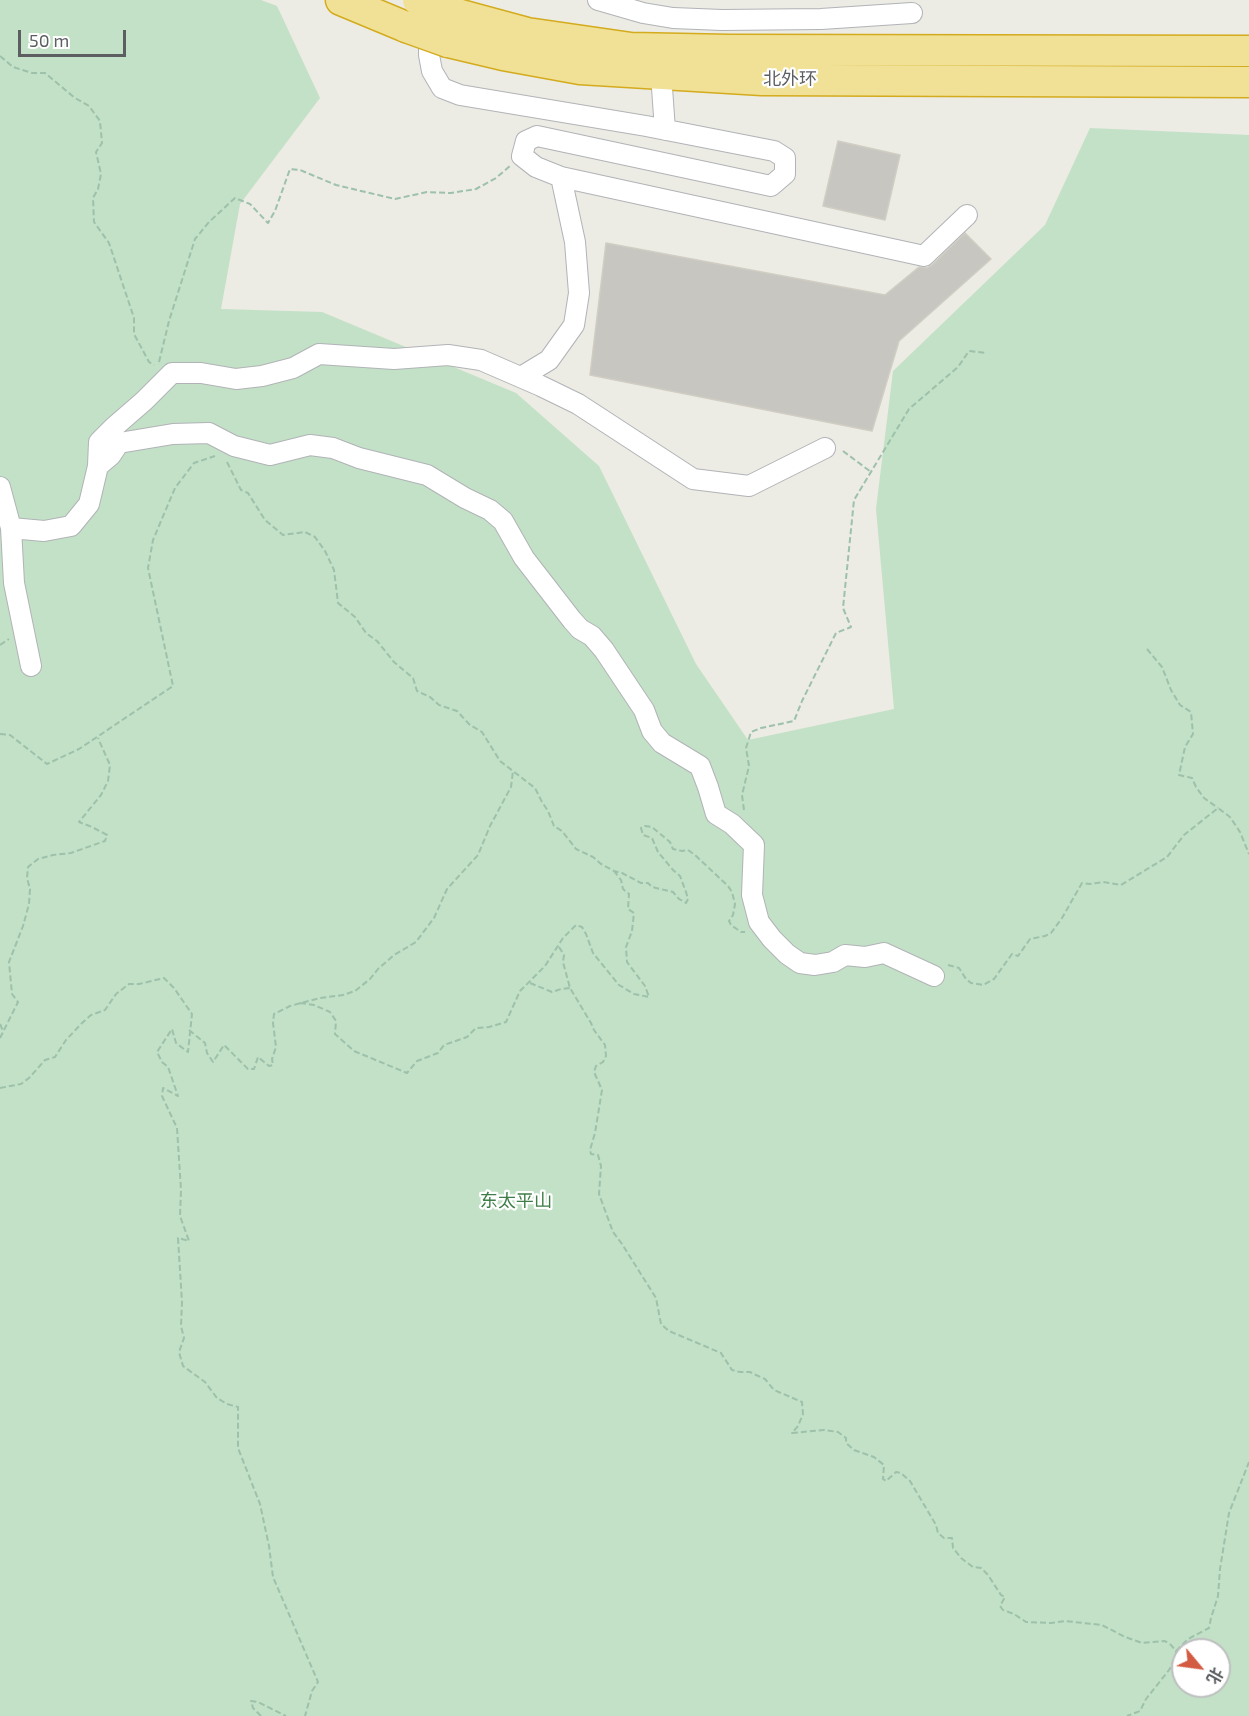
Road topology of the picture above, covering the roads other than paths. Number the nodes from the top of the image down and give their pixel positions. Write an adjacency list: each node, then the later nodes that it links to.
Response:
1 (341, 0): 6 (highway, 北外环, bridge)
2 (418, 0): 6 (highway, bridge)
3 (428, 0): 10 (street)
4 (598, 0): 5 (street)
5 (912, 13)
6 (452, 28): 7 (highway, 北外环); 8 (highway, 北外环)
7 (1249, 51)
8 (661, 74): 9 (highway, 北外环); 10 (street)
9 (1249, 82)
10 (664, 130): 11 (street)
11 (561, 177): 12 (street); 13 (street)
12 (967, 215)
13 (521, 377): 14 (street); 15 (street)
14 (825, 448)
15 (98, 466): 17 (street); 19 (street)
16 (0, 487): 17 (street)
17 (11, 528): 18 (street)
18 (31, 666)
19 (934, 976)

